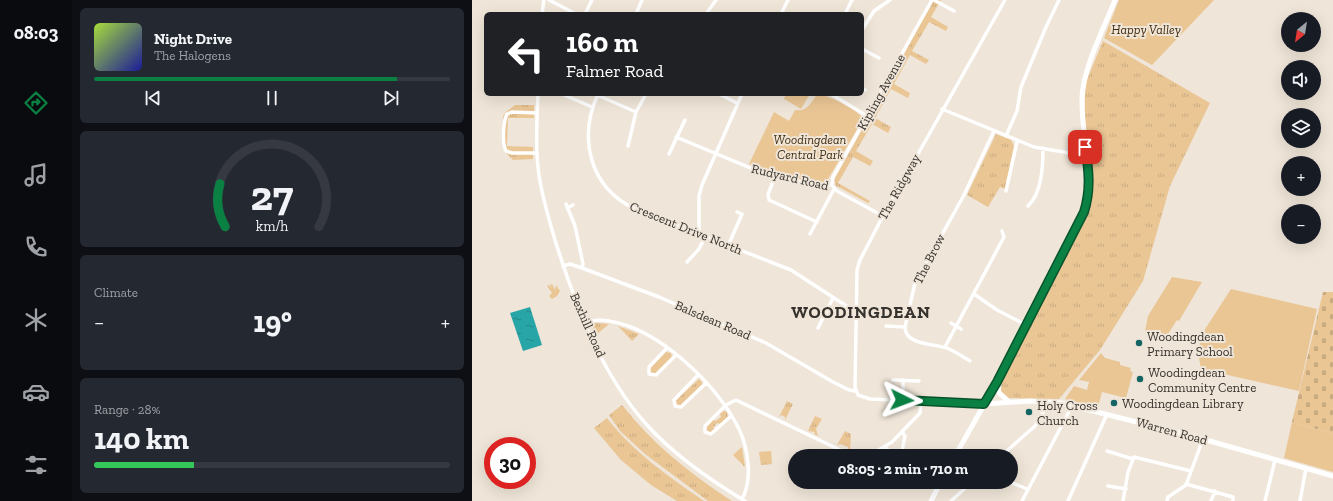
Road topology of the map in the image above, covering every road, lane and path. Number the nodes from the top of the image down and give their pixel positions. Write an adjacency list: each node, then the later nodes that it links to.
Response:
1 (544, 0): 14 (street)
2 (549, 0): 15 (street)
3 (592, 0): 16 (street)
4 (642, 0): 17 (street)
5 (716, 0): 18 (street)
6 (788, 0): 19 (street)
7 (852, 0): 20 (street)
8 (890, 0): 21 (street)
9 (932, 0): 13 (street); 37 (street, Kipling Avenue)
10 (1004, 0): 34 (street, The Ridgway)
11 (1059, 0): 40 (street)
12 (1115, 0): 76 (main road)
13 (954, 11)
14 (542, 12)
15 (572, 12)
16 (586, 12)
17 (637, 12)
18 (707, 12)
19 (784, 12)
20 (846, 12)
21 (864, 27)
22 (864, 50): 23 (street)
23 (879, 58)
24 (538, 96): 35 (street, Bexhill Road)
25 (567, 96): 33 (street)
26 (597, 96): 33 (street, Crescent Drive North)
27 (599, 96): 36 (street)
28 (645, 96): 36 (street)
29 (722, 96): 32 (street)
30 (741, 96): 32 (street)
31 (834, 96): 37 (street)
32 (737, 103): 49 (street)
33 (592, 107): 63 (street, Crescent Drive North)
34 (942, 109): 39 (street); 60 (street, The Ridgway)
35 (537, 112): 47 (street, Bexhill Road); 47 (street)
36 (636, 112): 43 (street)
37 (867, 116): 52 (street, Kipling Avenue)
38 (685, 120): 42 (street)
39 (994, 131): 40 (street); 79 (street, The Brow)
40 (1006, 136): 44 (street)
41 (624, 137): 43 (street)
42 (676, 137): 48 (street); 49 (street, Rudyard Road)
43 (630, 138): 45 (street)
44 (1017, 142): 46 (street); 54 (street)
45 (628, 146)
46 (1043, 148): 50 (street); 56 (street)
47 (537, 153): 68 (street, Bexhill Road)
48 (669, 154)
49 (715, 154): 51 (street, Rudyard Road); 63 (street)
50 (1081, 155)
51 (775, 177): 52 (street, Rudyard Road); 61 (street)
52 (832, 185): 53 (street, Rudyard Road)
53 (834, 189): 60 (street, Rudyard Road); 61 (street)
54 (1006, 191)
55 (573, 205): 69 (street)
56 (1028, 206)
57 (737, 212): 58 (street)
58 (742, 214): 59 (street); 66 (street)
59 (747, 216)
60 (883, 216): 72 (street, The Ridgway)
61 (817, 222): 64 (street)
62 (1002, 231): 70 (street)
63 (699, 234): 65 (street, Crescent Drive North)
64 (810, 234)
65 (705, 237): 66 (street, Crescent Drive North); 67 (street)
66 (728, 246): 71 (street, Crescent Drive North)
67 (690, 260)
68 (564, 266): 69 (street, Balsdean Road); 73 (street, Bexhill Road)
69 (582, 268): 91 (street, Balsdean Road)
70 (974, 294): 76 (street); 78 (street)
71 (833, 298): 72 (street, Crescent Drive North); 75 (street)
72 (856, 309): 91 (street, The Ridgway)
73 (586, 323): 81 (street); 121 (street, Bexhill Road)
74 (951, 323): 78 (street)
75 (820, 325)
76 (1026, 325): 89 (main road)
77 (886, 326): 79 (street)
78 (956, 326): 80 (street); 82 (street)
79 (905, 327): 82 (street)
80 (961, 329)
81 (667, 348): 83 (street); 83 (street)
82 (945, 348): 84 (street)
83 (676, 355): 85 (street)
84 (970, 361)
85 (698, 375): 90 (street); 90 (street)
86 (893, 380): 87 (street)
87 (903, 380): 88 (street); 92 (street)
88 (919, 380)
89 (997, 382): 94 (main road); 96 (main road)
90 (706, 383): 98 (street)
91 (855, 391): 92 (street, Balsdean Road)
92 (902, 400): 93 (street, Balsdean Road)
93 (921, 401): 96 (street, Balsdean Road); 101 (street)
94 (1009, 402): 95 (main road, Warren Road); 96 (main road, Warren Road)
95 (1049, 402): 97 (main road, Warren Road); 105 (street)
96 (984, 404): 104 (main road)
97 (1072, 406): 99 (main road, Warren Road); 117 (street)
98 (725, 407): 100 (street); 100 (street); 103 (street)
99 (1107, 414): 102 (main road, Warren Road); 125 (street)
100 (731, 416): 121 (street)
101 (902, 432): 103 (street); 103 (street)
102 (1203, 439): 108 (main road, Warren Road); 110 (street)
103 (885, 447)
104 (959, 449)
105 (1009, 449)
106 (1107, 451): 107 (street)
107 (1133, 459): 110 (street); 118 (street)
108 (1275, 460): 109 (main road, Warren Road); 129 (street)
109 (1306, 468): 111 (main road, Warren Road); 130 (street)
110 (1190, 471): 112 (street)
111 (1333, 476)
112 (1186, 484): 119 (street); 127 (street)
113 (1018, 485): 117 (street)
114 (1108, 486): 118 (street)
115 (937, 489): 122 (main road)
116 (964, 489): 123 (street)
117 (1028, 489): 124 (street)
118 (1126, 489): 126 (street)
119 (1215, 491): 120 (street); 128 (street)
120 (1234, 499)
121 (744, 500)
122 (930, 501)
123 (951, 501)
124 (1022, 501)
125 (1068, 501)
126 (1123, 501)
127 (1166, 501)
128 (1211, 501)
129 (1265, 501)
130 (1300, 501)

